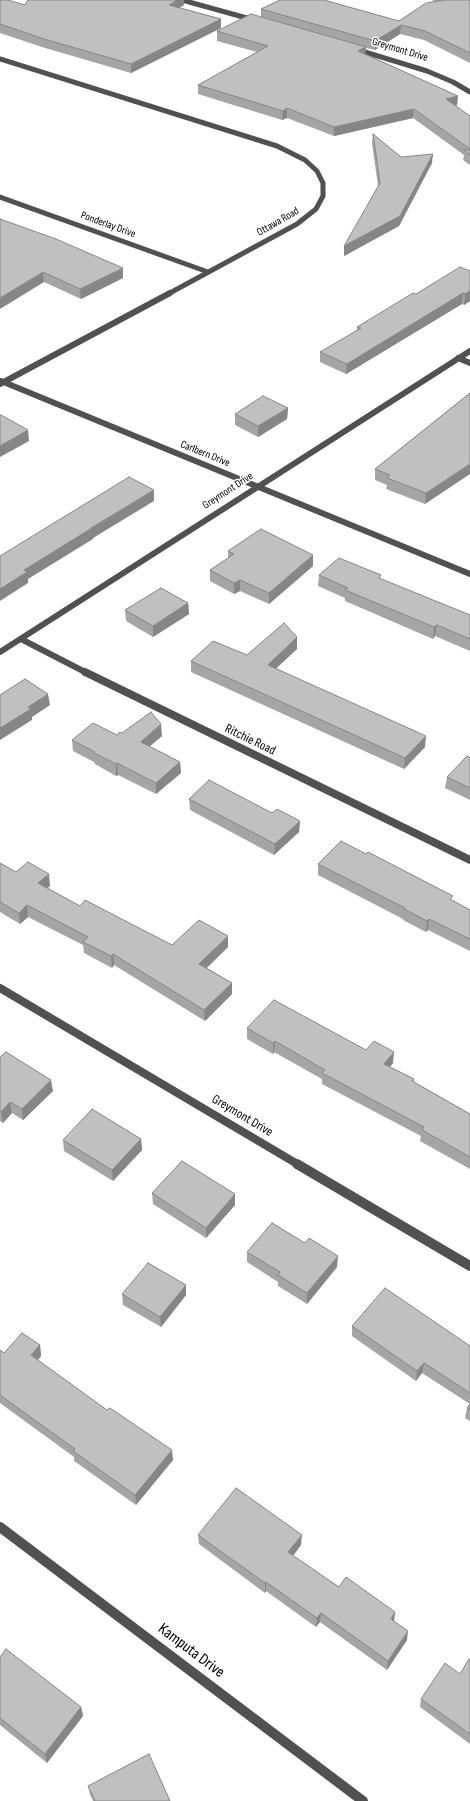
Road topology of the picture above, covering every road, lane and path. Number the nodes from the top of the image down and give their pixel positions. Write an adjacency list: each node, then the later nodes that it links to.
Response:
1 (182, 0): 2 (street)
2 (260, 22)
3 (350, 48): 5 (street, Greymont Drive)
4 (0, 59): 7 (street, Ottawa Road)
5 (470, 92)
6 (0, 197): 7 (street, Ponderlay Drive)
7 (208, 272): 11 (street, Ottawa Road)
8 (470, 351): 9 (street, Greymont Drive)
9 (458, 358): 10 (street); 12 (street, Greymont Drive)
10 (470, 363)
11 (1, 382): 12 (street, Carlbern Drive)
12 (257, 486): 13 (street, Carlbern Drive); 14 (street, Greymont Drive)
13 (470, 574)
14 (21, 639): 15 (street, Greymont Drive); 16 (street, Ritchie Road)
15 (0, 652)
16 (470, 860)
17 (0, 988): 18 (street, Greymont Drive)
18 (470, 1266)
19 (0, 1527): 20 (street, Kamputa Drive)
20 (363, 1801)

